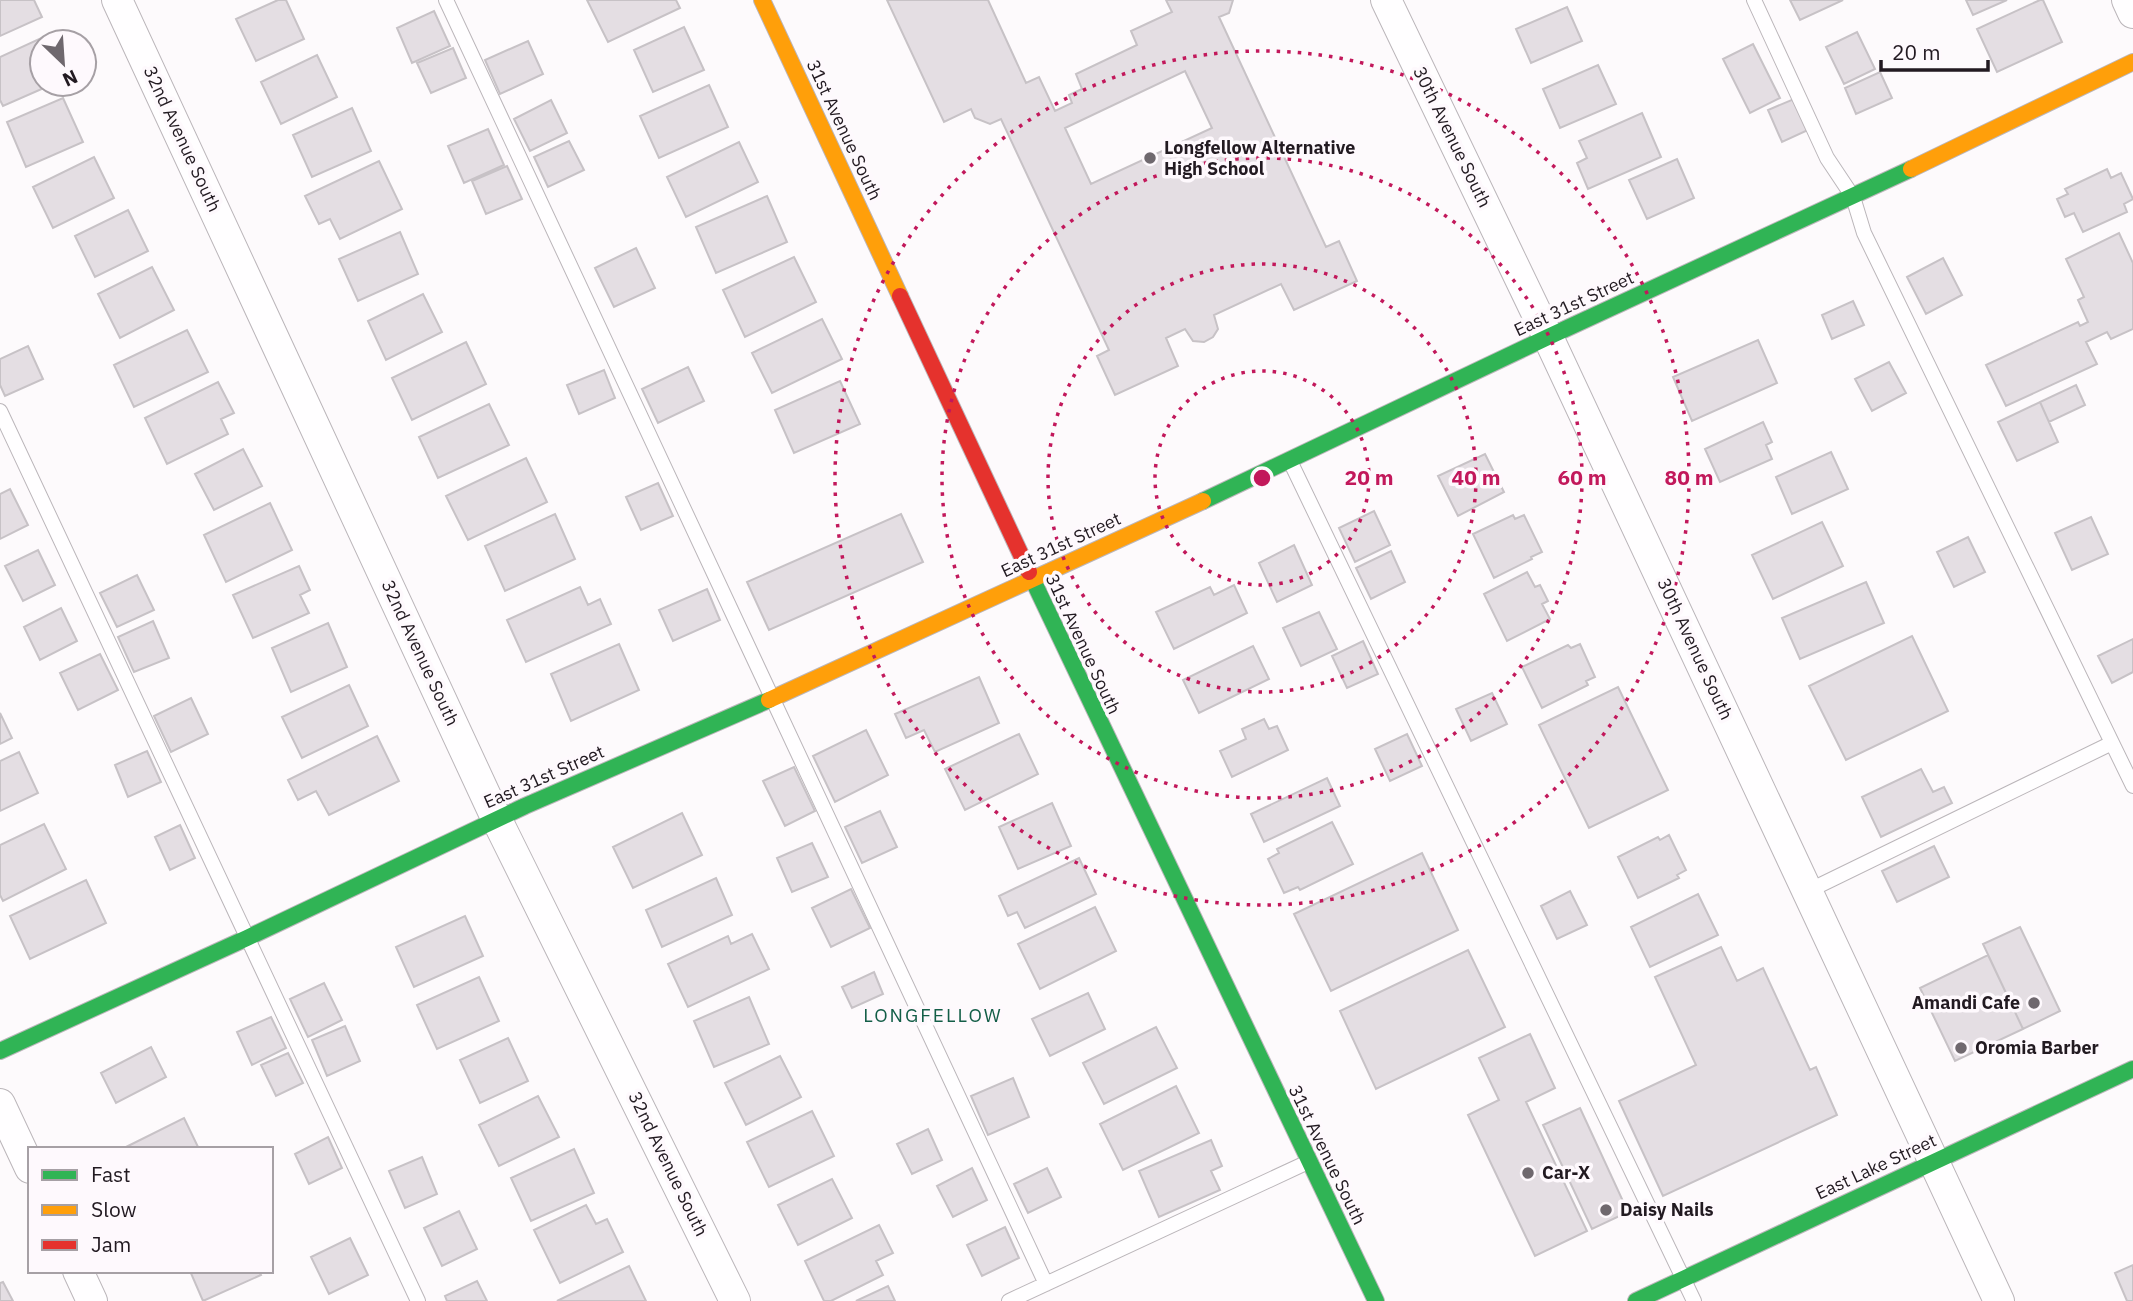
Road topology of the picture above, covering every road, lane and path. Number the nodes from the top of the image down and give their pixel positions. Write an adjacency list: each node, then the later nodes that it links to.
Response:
1 (117, 0): 17 (street, 32nd Avenue South)
2 (446, 0): 14 (lane)
3 (762, 0): 13 (street, 31st Avenue South)
4 (1386, 0): 10 (street, 30th Avenue South)
5 (1754, 0): 9 (lane)
6 (2127, 0): 7 (street)
7 (2133, 13)
8 (2133, 62): 9 (street, East 31st Street)
9 (1853, 197): 10 (street, East 31st Street); 15 (lane)
10 (1548, 337): 12 (street, East 31st Street); 18 (street, 30th Avenue South)
11 (0, 411): 19 (lane)
12 (1290, 461): 13 (street, East 31st Street); 27 (lane)
13 (1032, 579): 14 (street, East 31st Street); 24 (street, 31st Avenue South)
14 (773, 698): 17 (street, East 31st Street); 28 (lane)
15 (2112, 743): 16 (lane); 18 (lane)
16 (2133, 786)
17 (497, 820): 19 (street, East 31st Street); 31 (street, 32nd Avenue South)
18 (1808, 891): 23 (street, 30th Avenue South)
19 (247, 938): 20 (street, East 31st Street); 30 (lane)
20 (0, 1051)
21 (2133, 1069): 23 (street, East Lake Street)
22 (0, 1104): 25 (street)
23 (1936, 1161): 27 (street, East Lake Street); 36 (street, 30th Avenue South)
24 (1308, 1162): 28 (lane); 33 (street, 31st Avenue South)
25 (28, 1164)
26 (79, 1273): 29 (street)
27 (1684, 1278): 34 (street, East Lake Street); 35 (lane)
28 (1046, 1284): 32 (lane)
29 (92, 1301)
30 (418, 1301)
31 (736, 1301)
32 (1009, 1301)
33 (1376, 1301)
34 (1636, 1301)
35 (1694, 1301)
36 (1999, 1301)

